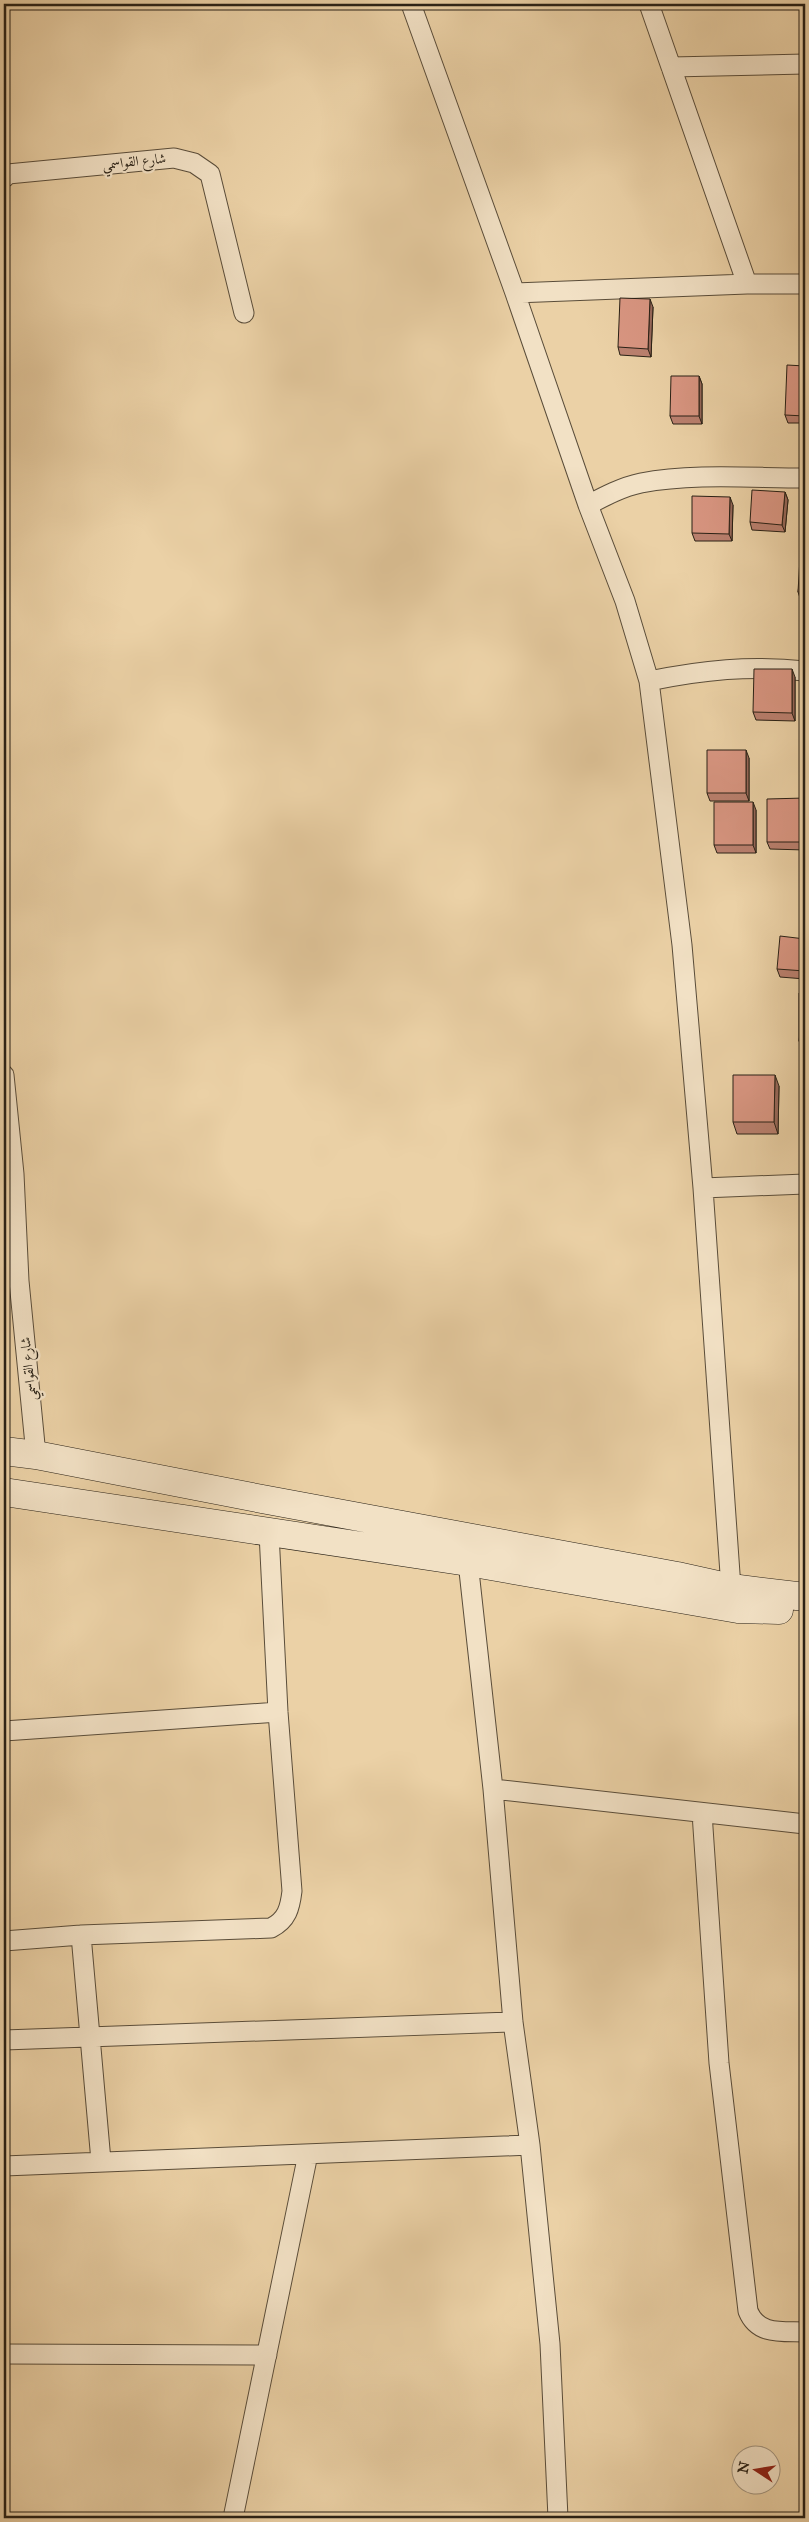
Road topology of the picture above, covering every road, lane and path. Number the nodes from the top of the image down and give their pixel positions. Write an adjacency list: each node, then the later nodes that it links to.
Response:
1 (411, 4): 8 (street)
2 (649, 4): 4 (street)
3 (805, 64): 4 (street)
4 (671, 67): 6 (street)
5 (4, 178): 9 (street, شارع القواسمي)
6 (747, 284): 7 (street); 8 (street)
7 (805, 284)
8 (515, 293): 11 (street)
9 (244, 313)
10 (805, 478): 11 (street)
11 (588, 505): 13 (street)
12 (805, 671): 13 (street)
13 (649, 681): 17 (street)
14 (4, 1075): 15 (street, شارع القواسمي)
15 (9, 1174): 19 (street, شارع القواسمي)
16 (805, 1184): 17 (street)
17 (703, 1188): 26 (street)
18 (4, 1451): 19 (main road)
19 (36, 1455): 20 (main road)
20 (199, 1487): 22 (main road); 26 (main road)
21 (4, 1492): 22 (main road)
22 (193, 1520): 23 (main road)
23 (269, 1533): 24 (main road); 28 (street)
24 (468, 1562): 26 (main road); 30 (street)
25 (805, 1596): 26 (main road)
26 (734, 1599): 27 (main road)
27 (805, 1611)
28 (278, 1712): 29 (street); 33 (street)
29 (4, 1731)
30 (493, 1789): 31 (street); 35 (street)
31 (702, 1813): 32 (street); 42 (street)
32 (805, 1824)
33 (81, 1935): 34 (street); 36 (street)
34 (4, 1942)
35 (512, 2022): 36 (street); 38 (street)
36 (90, 2036): 37 (street); 40 (street)
37 (4, 2040)
38 (530, 2145): 39 (street); 46 (street)
39 (308, 2154): 40 (street); 44 (street)
40 (100, 2161): 41 (street)
41 (4, 2166)
42 (805, 2332)
43 (4, 2354): 44 (street)
44 (267, 2355): 45 (street)
45 (233, 2518)
46 (558, 2518)

